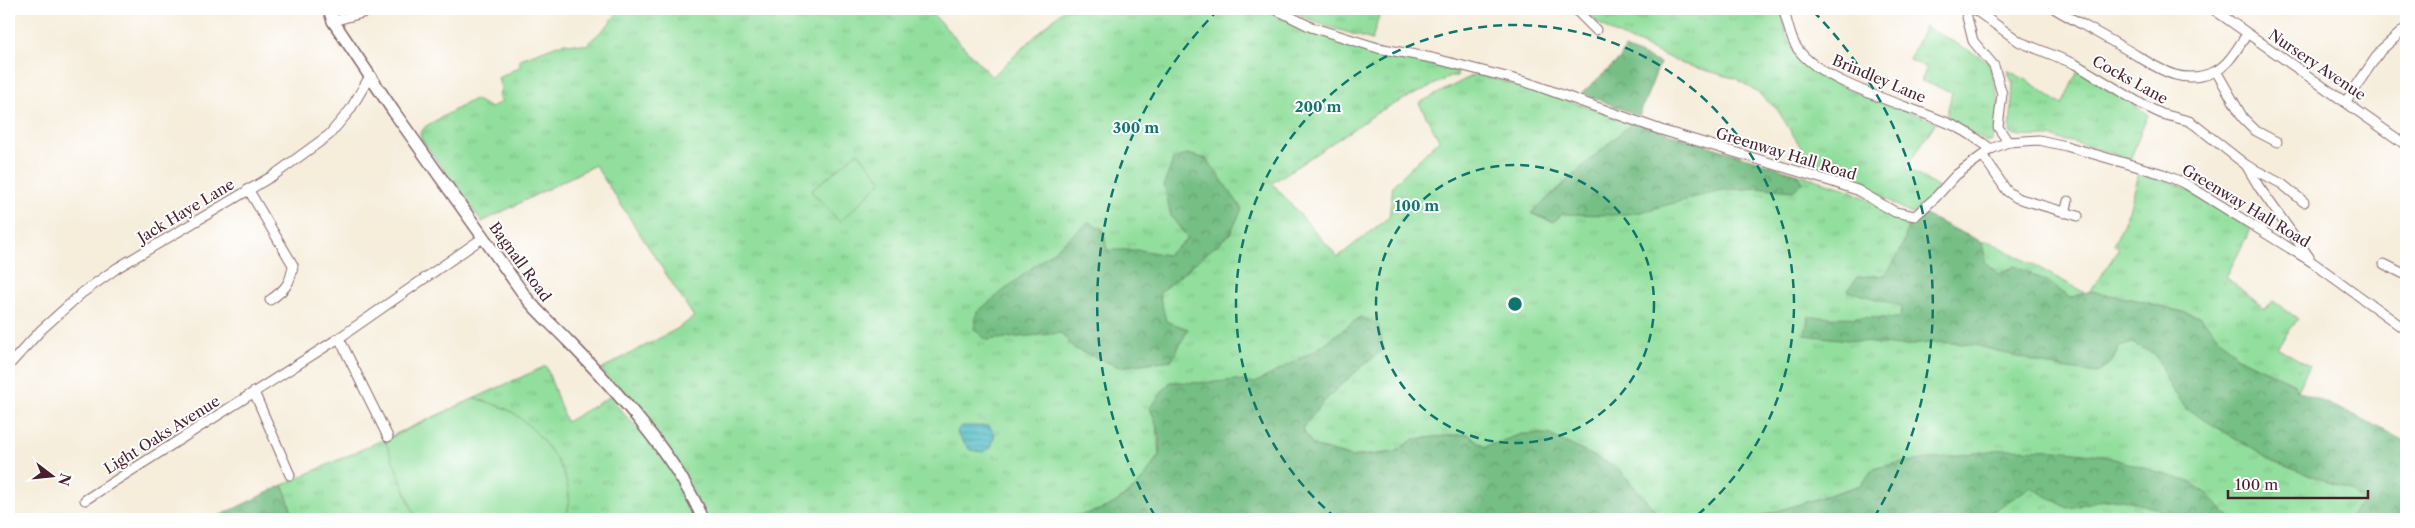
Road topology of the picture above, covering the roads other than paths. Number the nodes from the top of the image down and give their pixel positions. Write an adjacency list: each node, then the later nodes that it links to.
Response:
1 (329, 9): 10 (street, Bagnall Road)
2 (377, 9): 10 (street)
3 (1275, 9): 21 (street, Greenway Hall Road)
4 (1575, 9): 12 (street)
5 (1783, 9): 20 (street, Brindley Lane)
6 (1965, 9): 17 (street)
7 (1974, 9): 22 (street, Cocks Lane)
8 (2055, 9): 14 (street)
9 (2213, 9): 13 (street, Nursery Avenue)
10 (333, 21): 15 (street, Bagnall Road)
11 (2406, 28): 16 (street)
12 (1596, 30)
13 (2247, 34): 14 (street); 16 (street, Nursery Avenue)
14 (2216, 71): 18 (street)
15 (370, 76): 23 (street, Jack Haye Lane); 28 (street, Bagnall Road)
16 (2346, 101): 19 (street, Nursery Avenue)
17 (2008, 142): 20 (street, Greenway Hall Road); 29 (street, Greenway Hall Road)
18 (2276, 142)
19 (2406, 145)
20 (1991, 149): 21 (street, Greenway Hall Road)
21 (1983, 156): 26 (street)
22 (2246, 165): 25 (street); 29 (street, Cocks Lane)
23 (248, 189): 32 (street); 35 (street, Jack Haye Lane)
24 (2068, 201): 26 (street)
25 (2304, 202)
26 (2065, 213): 27 (street)
27 (2078, 216)
28 (484, 237): 34 (street, Light Oaks Avenue); 40 (street, Bagnall Road)
29 (2312, 262): 33 (street, Greenway Hall Road)
30 (2384, 264): 31 (street)
31 (2406, 275)
32 (270, 300)
33 (2406, 330)
34 (339, 338): 36 (street, Light Oaks Avenue); 37 (street)
35 (9, 365)
36 (254, 392): 38 (street); 39 (street, Light Oaks Avenue)
37 (388, 437)
38 (290, 475)
39 (85, 500)
40 (703, 519)

